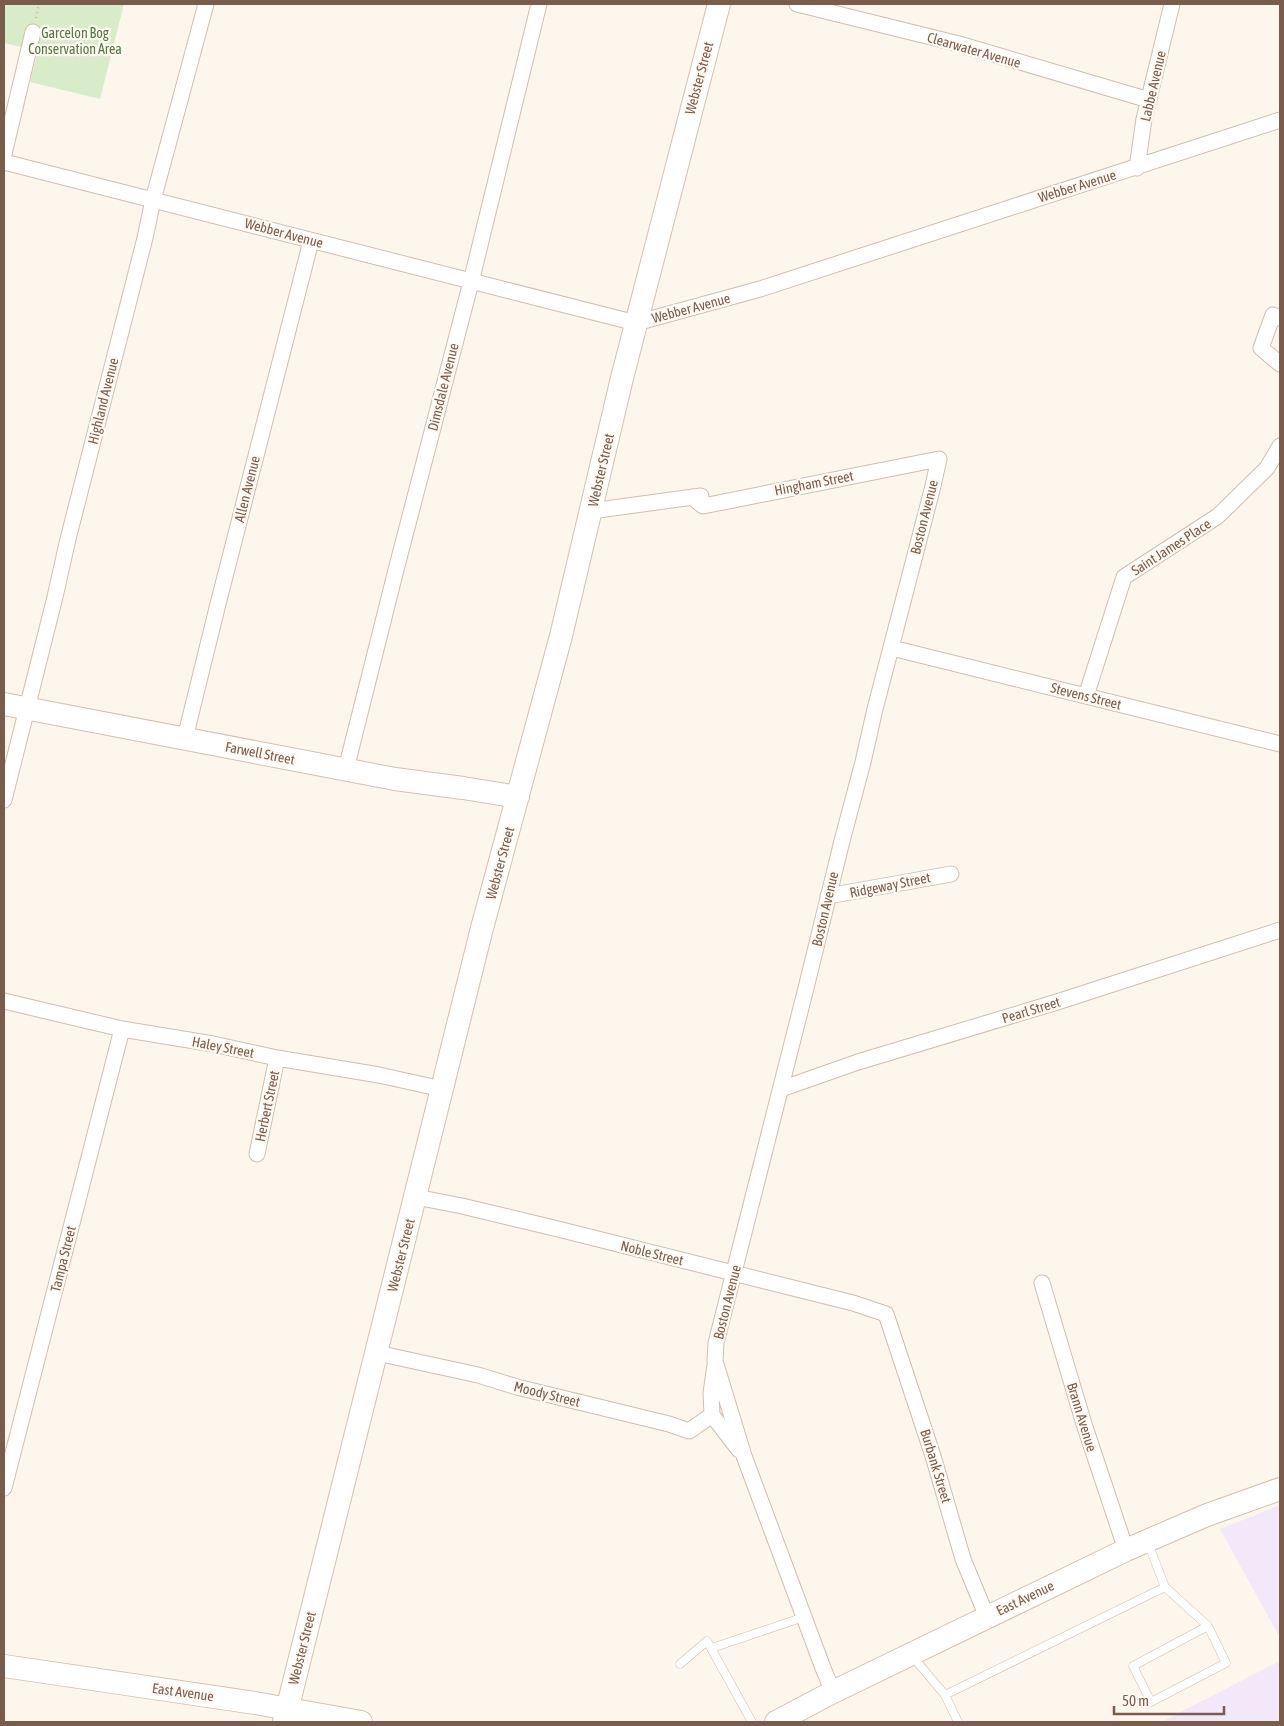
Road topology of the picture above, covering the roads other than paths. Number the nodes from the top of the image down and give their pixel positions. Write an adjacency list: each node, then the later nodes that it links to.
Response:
1 (206, 4): 12 (street, Highland Avenue)
2 (539, 4): 14 (street, Dimsdale Avenue)
3 (719, 4): 16 (main road, Webster Street)
4 (797, 4): 7 (street, Clearwater Avenue)
5 (1172, 4): 7 (street, Labbe Avenue)
6 (33, 32): 9 (street)
7 (1149, 100): 11 (street, Labbe Avenue)
8 (1280, 120): 11 (street, Webber Avenue)
9 (4, 154)
10 (4, 162): 12 (street, Webber Avenue)
11 (1136, 168): 16 (street, Webber Avenue)
12 (153, 200): 13 (street, Webber Avenue); 26 (street, Highland Avenue)
13 (311, 241): 14 (street, Webber Avenue); 27 (street, Allen Avenue)
14 (471, 282): 16 (street, Webber Avenue); 29 (street, Dimsdale Avenue)
15 (1280, 318): 17 (street)
16 (636, 323): 22 (main road, Webster Street)
17 (1280, 364)
18 (1280, 446): 24 (street, Saint James Place)
19 (938, 459): 21 (street, Hingham Street); 23 (street, Boston Avenue)
20 (718, 493): 21 (street)
21 (692, 497): 22 (street)
22 (591, 511): 30 (main road, Webster Street)
23 (892, 648): 24 (street, Stevens Street); 33 (street, Boston Avenue)
24 (1086, 696): 28 (street, Stevens Street)
25 (4, 704): 26 (main road, Farwell Street)
26 (27, 708): 27 (main road, Farwell Street); 31 (street, Highland Avenue)
27 (185, 738): 29 (main road, Farwell Street)
28 (1280, 744)
29 (346, 769): 30 (main road, Farwell Street)
30 (518, 797): 38 (main road, Webster Street)
31 (4, 800)
32 (952, 874): 33 (street, Ridgeway Street)
33 (828, 896): 39 (street, Boston Avenue)
34 (1280, 930): 39 (street, Pearl Street)
35 (4, 1001): 36 (street, Haley Street)
36 (122, 1029): 37 (street, Haley Street); 49 (street, Tampa Street)
37 (278, 1058): 38 (street, Haley Street); 40 (street, Herbert Street)
38 (442, 1089): 41 (main road, Webster Street)
39 (781, 1089): 42 (street, Boston Avenue)
40 (257, 1154)
41 (416, 1197): 42 (street, Noble Street); 45 (main road, Webster Street)
42 (733, 1274): 44 (street, Noble Street); 46 (street, Boston Avenue)
43 (1042, 1283): 52 (street, Brann Avenue)
44 (886, 1314): 55 (street, Burbank Street)
45 (377, 1353): 47 (street, Moody Street); 63 (main road, Webster Street)
46 (715, 1361): 47 (street, Boston Avenue); 48 (street, Boston Avenue)
47 (712, 1415): 48 (street, Boston Avenue)
48 (744, 1456): 54 (street, Boston Avenue)
49 (4, 1488)
50 (1280, 1489): 51 (main road, East Avenue)
51 (1147, 1541): 52 (main road, East Avenue); 53 (lane)
52 (1126, 1550): 55 (main road, East Avenue)
53 (1165, 1587): 56 (lane); 62 (lane)
54 (804, 1617): 57 (lane); 61 (street, Boston Avenue)
55 (987, 1617): 58 (main road, East Avenue)
56 (1208, 1626): 56 (lane)
57 (712, 1648): 59 (lane); 65 (lane)
58 (911, 1656): 61 (main road, East Avenue); 62 (lane)
59 (680, 1664)
60 (4, 1666): 63 (main road, East Avenue)
61 (833, 1692): 66 (main road, East Avenue)
62 (945, 1695): 67 (lane)
63 (286, 1715): 64 (main road, East Avenue)
64 (362, 1722)
65 (752, 1722)
66 (776, 1722)
67 (958, 1722)

